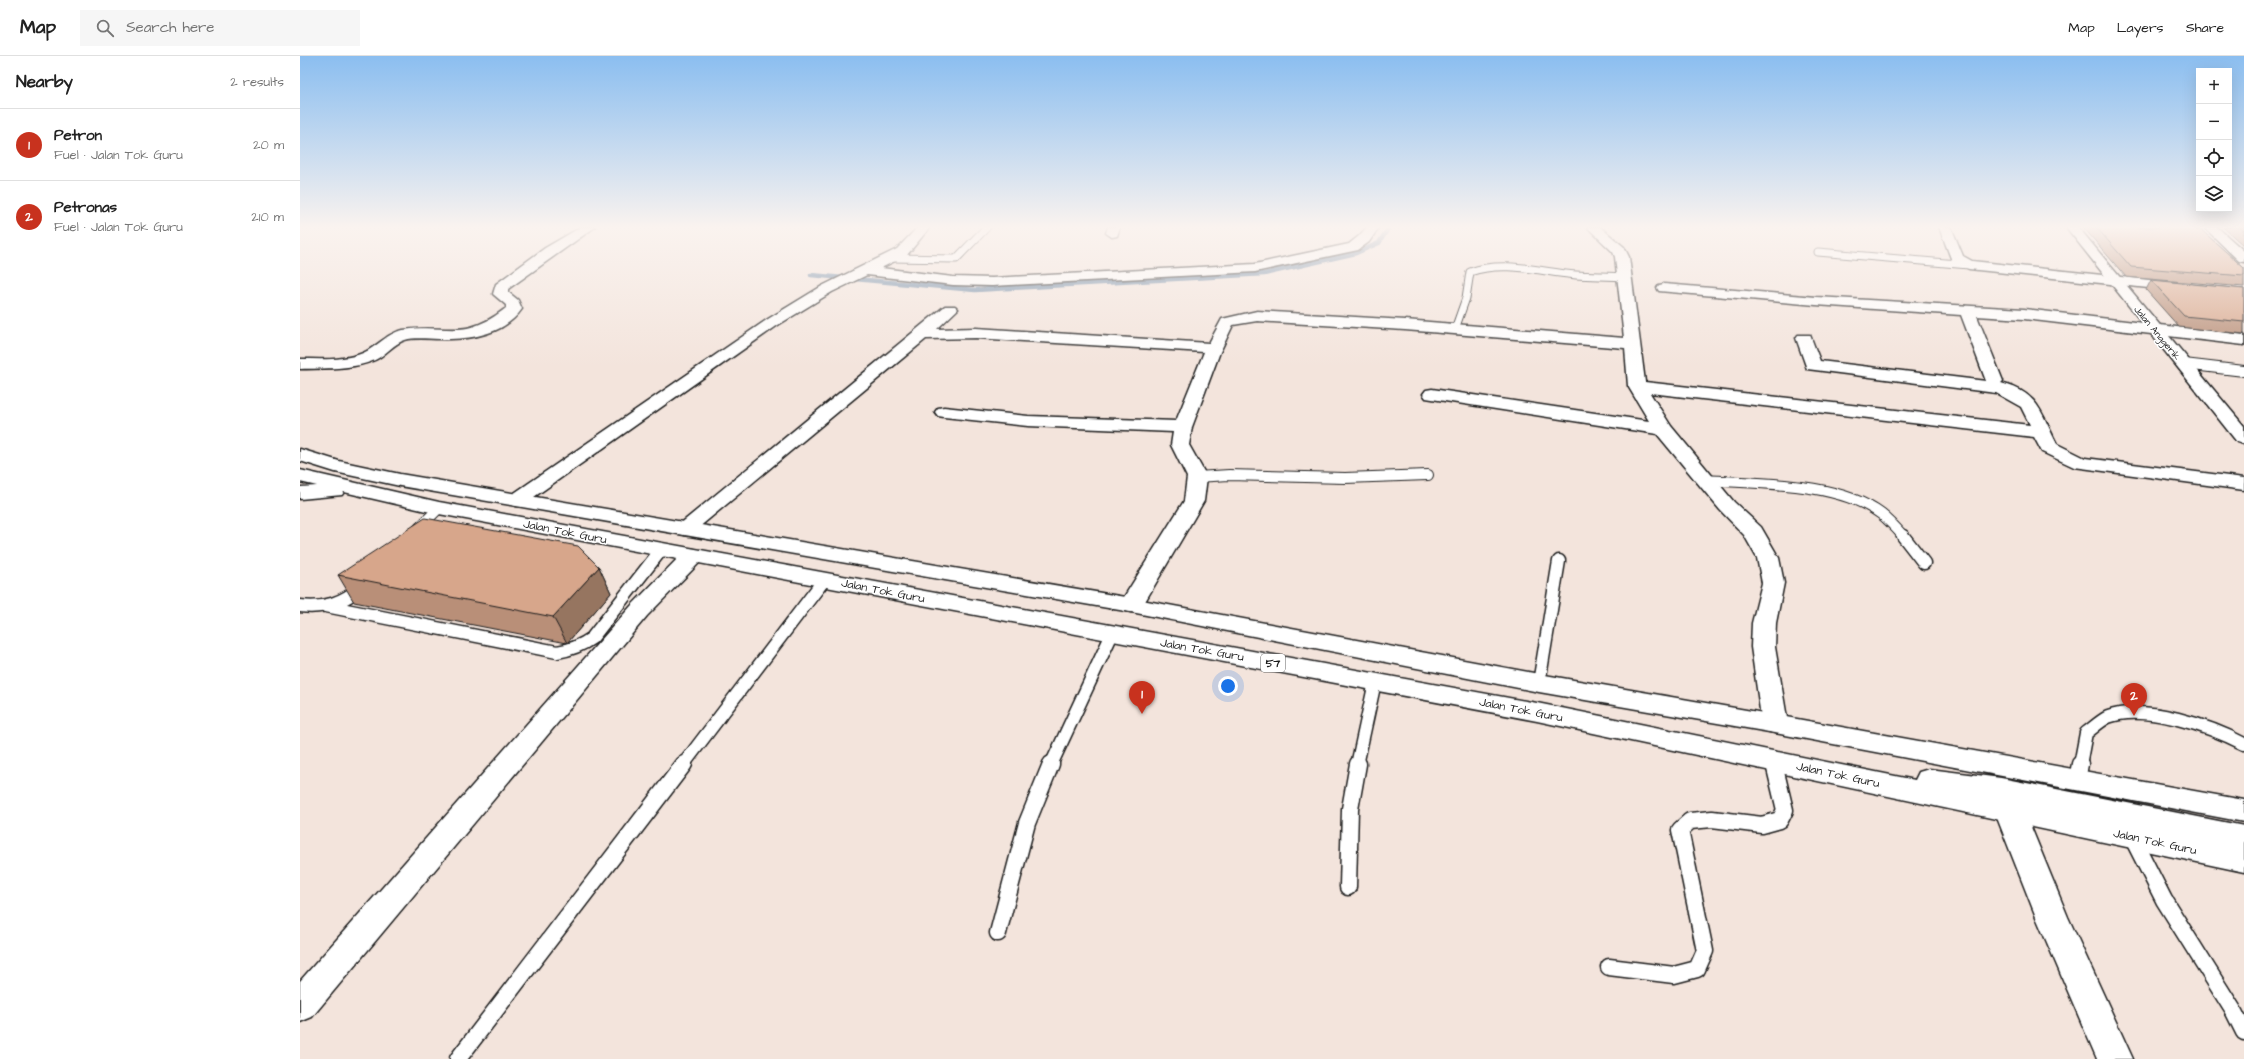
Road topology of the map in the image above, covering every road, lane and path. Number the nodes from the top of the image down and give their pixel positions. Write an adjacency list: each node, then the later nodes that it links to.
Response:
1 (519, 274): 23 (street)
2 (857, 274): 42 (street)
3 (888, 274): 4 (street)
4 (1146, 274)
5 (1470, 274): 17 (lane)
6 (1567, 274): 10 (lane)
7 (1624, 274): 10 (street)
8 (2049, 274): 11 (street)
9 (2109, 274): 11 (street, Jalan Anggerik)
10 (1625, 277): 21 (street)
11 (2114, 281): 13 (street); 16 (street, Jalan Anggerik)
12 (1664, 288): 15 (street)
13 (2190, 289)
14 (950, 309): 18 (street)
15 (1968, 312): 16 (street); 26 (street)
16 (2154, 329): 20 (street); 24 (street, Jalan Anggerik)
17 (1455, 330): 21 (street); 22 (street)
18 (922, 334): 22 (street); 44 (street)
19 (1804, 338): 32 (street)
20 (2244, 340)
21 (1632, 344): 27 (street)
22 (1214, 348): 30 (street)
23 (300, 364)
24 (2184, 364): 25 (lane); 33 (street, Jalan Anggerik)
25 (2244, 371)
26 (1994, 381)
27 (1638, 386): 31 (street); 32 (street)
28 (1432, 394): 31 (street)
29 (944, 412): 30 (street)
30 (1183, 427): 37 (street)
31 (1663, 429): 38 (street)
32 (2041, 432): 39 (street)
33 (2243, 437)
34 (300, 455): 42 (street, Jalan Tok Guru)
35 (1428, 475): 37 (lane)
36 (300, 476): 40 (street, Jalan Tok Guru / 57)
37 (1197, 477): 52 (street)
38 (1706, 480): 49 (lane); 58 (street)
39 (2244, 484)
40 (358, 490): 41 (street); 43 (street, Jalan Tok Guru / 57)
41 (300, 493)
42 (517, 500): 44 (street, Jalan Tok Guru)
43 (439, 508): 45 (lane); 46 (street, Jalan Tok Guru / 57)
44 (685, 529): 52 (street, Jalan Tok Guru)
45 (412, 536)
46 (661, 550): 47 (street, Jalan Tok Guru / 57); 54 (lane)
47 (693, 556): 51 (street, Jalan Tok Guru / 57); 70 (street)
48 (1560, 561): 57 (lane)
49 (1924, 564)
50 (367, 580): 54 (lane)
51 (824, 580): 55 (street, Jalan Tok Guru / 57); 72 (lane)
52 (1131, 605): 57 (street, Jalan Tok Guru)
53 (300, 606): 54 (lane)
54 (326, 606)
55 (1112, 634): 56 (street, Jalan Tok Guru / 57); 68 (lane)
56 (1375, 682): 60 (street, Jalan Tok Guru / 57); 67 (lane)
57 (1539, 683): 58 (street, Jalan Tok Guru)
58 (1774, 724): 61 (street, Jalan Tok Guru)
59 (2244, 744): 61 (lane)
60 (1773, 761): 62 (street, Jalan Tok Guru / 57); 65 (street); 69 (lane)
61 (2077, 780): 63 (street, Jalan Tok Guru)
62 (2009, 810): 64 (street, Jalan Tok Guru / 57); 73 (street)
63 (2244, 811)
64 (2132, 837): 66 (street, Jalan Tok Guru / 57); 71 (lane)
65 (2244, 838)
66 (2244, 860)
67 (1348, 888)
68 (998, 933)
69 (1609, 967)
70 (300, 1006)
71 (2244, 1032)
72 (458, 1059)
73 (2115, 1059)

